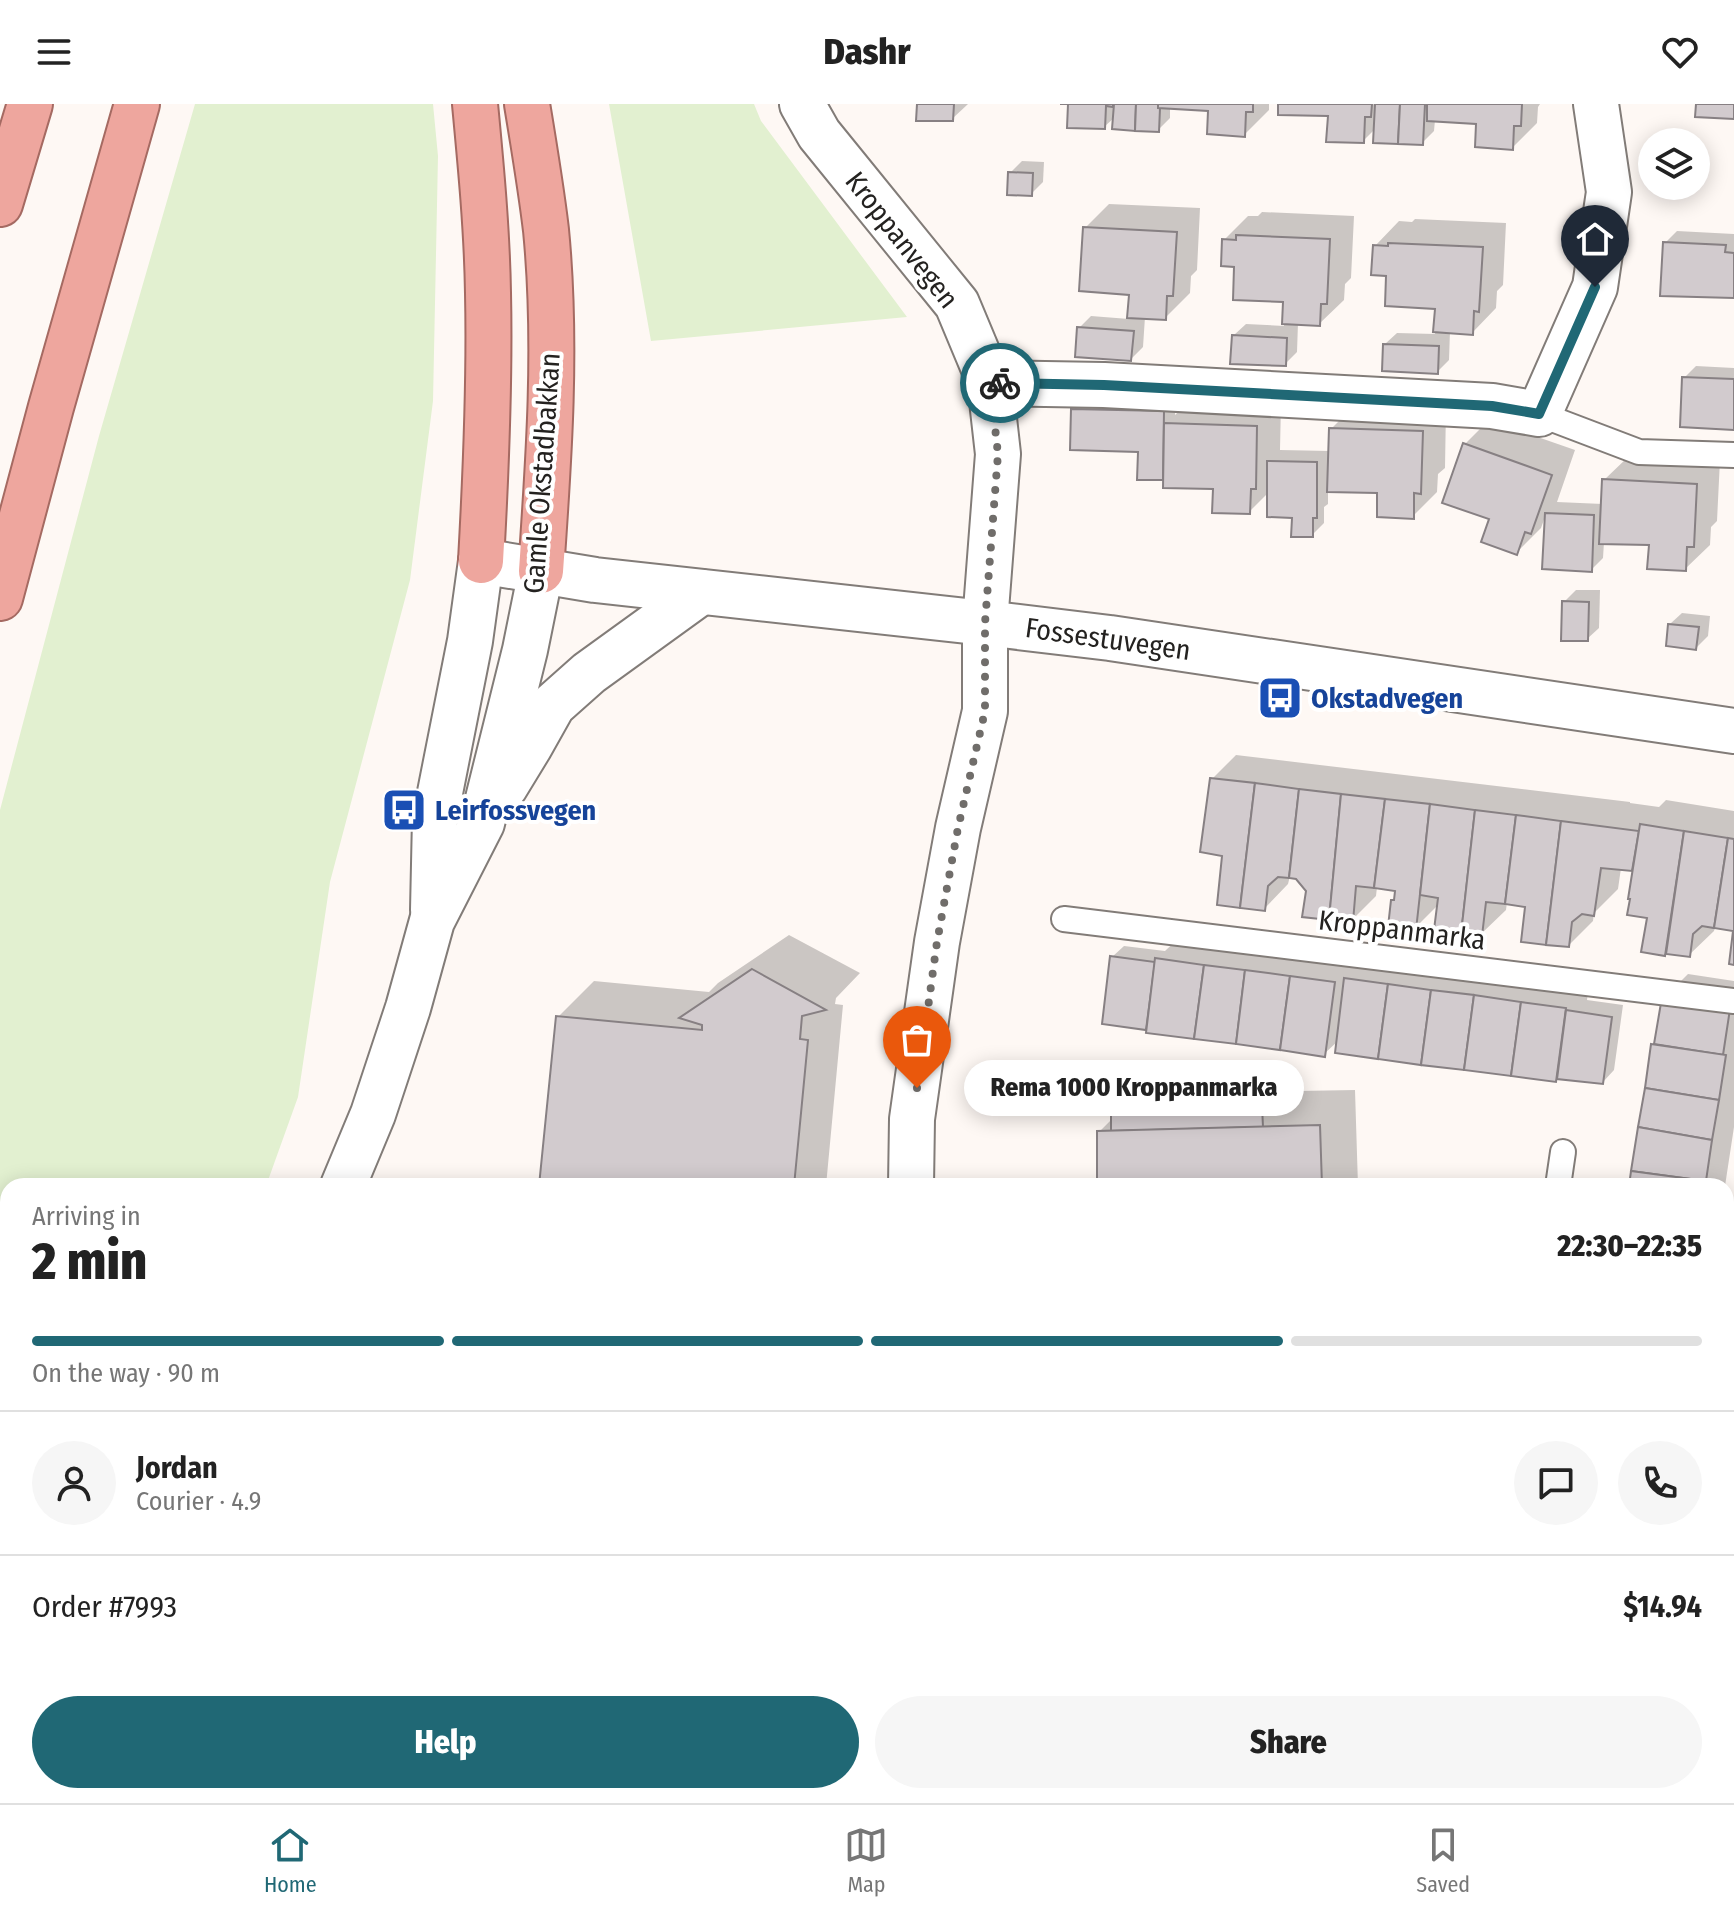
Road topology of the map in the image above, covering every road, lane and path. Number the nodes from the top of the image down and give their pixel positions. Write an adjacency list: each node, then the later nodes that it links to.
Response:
1 (30, 104): 7 (highway)
2 (137, 104): 14 (highway)
3 (475, 104): 11 (highway, Gamle Okstadbakkan)
4 (527, 104): 12 (highway, Gamle Okstadbakkan)
5 (802, 104): 8 (street, Kroppanvegen)
6 (1596, 104): 9 (street)
7 (0, 204)
8 (990, 383): 9 (street); 15 (street, Kroppanvegen)
9 (1539, 414): 10 (lane)
10 (1734, 455)
11 (481, 561): 12 (street, Fossestuvegen); 19 (street, Gamle Okstadbakkan)
12 (541, 571): 13 (street, Fossestuvegen); 17 (street, Gamle Okstadbakkan)
13 (701, 592): 15 (street, Fossestuvegen); 17 (street)
14 (0, 598)
15 (985, 623): 16 (street, Fossestuvegen); 23 (street)
16 (1734, 731)
17 (482, 823): 19 (street, Gamle Okstadbakkan)
18 (1064, 919): 20 (lane, Kroppanmarka)
19 (432, 921): 22 (street, Gamle Okstadbakkan)
20 (1734, 1001)
21 (1563, 1152): 24 (lane)
22 (346, 1178)
23 (911, 1178)
24 (1559, 1178)

